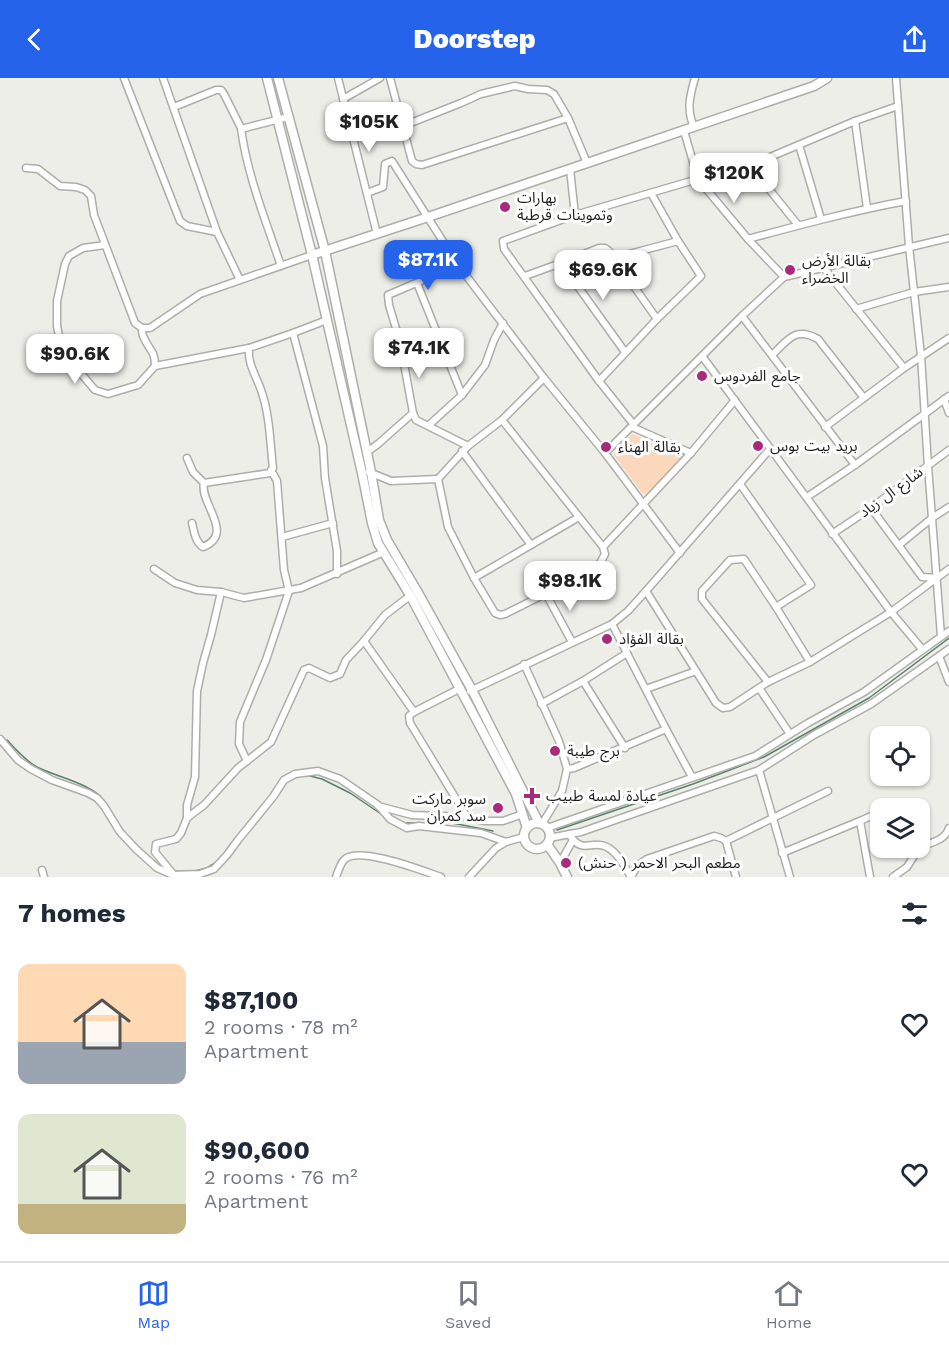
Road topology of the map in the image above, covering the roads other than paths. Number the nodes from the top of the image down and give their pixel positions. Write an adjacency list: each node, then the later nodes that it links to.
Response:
1 (124, 78): 35 (street)
2 (163, 78): 13 (street)
3 (267, 78): 16 (main road)
4 (278, 78): 14 (main road)
5 (338, 78): 11 (street)
6 (380, 78): 11 (street)
7 (390, 78): 18 (street)
8 (695, 78): 19 (street)
9 (827, 78): 19 (main road)
10 (896, 78): 12 (street)
11 (343, 99): 27 (street)
12 (898, 106): 17 (street); 29 (street)
13 (174, 107): 20 (street); 35 (street)
14 (288, 117): 16 (street); 42 (main road)
15 (568, 118): 18 (street); 18 (street); 23 (street)
16 (278, 119): 20 (street); 43 (main road)
17 (855, 122): 22 (street); 30 (street)
18 (403, 126)
19 (694, 127): 21 (main road)
20 (241, 128): 47 (street)
21 (684, 131): 23 (main road); 26 (street)
22 (799, 145): 33 (street); 34 (street)
23 (587, 163): 25 (main road)
24 (26, 168): 40 (street)
25 (570, 169): 31 (street); 32 (main road)
26 (698, 179): 28 (street); 38 (street)
27 (367, 193): 32 (street); 36 (street)
28 (651, 193): 31 (street); 39 (street)
29 (906, 201): 30 (street); 41 (street)
30 (867, 208): 33 (street)
31 (575, 215): 49 (street)
32 (428, 218): 36 (main road); 46 (street)
33 (822, 219): 34 (street)
34 (798, 225): 38 (street)
35 (217, 232): 51 (street)
36 (378, 234): 42 (main road)
37 (949, 238): 41 (street)
38 (748, 239): 50 (street)
39 (678, 241): 44 (street); 57 (street)
40 (105, 245): 60 (street); 68 (street)
41 (909, 246): 48 (street); 54 (street)
42 (325, 251): 43 (main road); 86 (main road)
43 (312, 255): 47 (street); 58 (main road)
44 (614, 258): 45 (street); 57 (street)
45 (561, 263): 49 (street); 64 (street)
46 (458, 265): 52 (street); 59 (street)
47 (281, 266): 51 (street)
48 (823, 267): 50 (street); 55 (street)
49 (525, 276): 71 (street)
50 (784, 277): 56 (street)
51 (240, 280): 60 (street)
52 (417, 283): 72 (street); 77 (street)
53 (949, 287): 54 (street)
54 (914, 292): 55 (street); 67 (street)
55 (856, 309): 69 (street)
56 (742, 316): 65 (street); 66 (street)
57 (657, 319): 64 (street)
58 (327, 320): 61 (street); 93 (main road)
59 (503, 323): 70 (street); 72 (street)
60 (142, 328): 68 (street)
61 (292, 333): 63 (street); 104 (street)
62 (949, 338): 67 (street)
63 (249, 348): 68 (street); 92 (street)
64 (625, 352): 71 (street)
65 (772, 355): 73 (street); 82 (street)
66 (702, 356): 75 (street); 81 (street)
67 (921, 356): 69 (street); 76 (street)
68 (155, 366)
69 (904, 368): 73 (street)
70 (544, 378): 79 (street); 87 (street)
71 (599, 381): 81 (street)
72 (462, 395): 80 (street)
73 (864, 398): 82 (street)
74 (947, 398): 76 (street); 78 (street)
75 (735, 400): 84 (street); 88 (street)
76 (925, 412): 90 (street); 91 (street)
77 (412, 413): 80 (street); 86 (street)
78 (949, 413)
79 (502, 420): 83 (street); 101 (street)
80 (429, 425): 83 (street)
81 (633, 426): 87 (street); 88 (street)
82 (825, 427): 90 (street)
83 (465, 448): 94 (street); 107 (street)
84 (770, 450): 96 (street); 97 (street)
85 (949, 450): 91 (street, شارع ال زياد)
86 (367, 452): 93 (main road)
87 (605, 453): 98 (street)
88 (691, 453): 98 (street)
89 (187, 458): 95 (street)
90 (855, 465): 97 (street)
91 (927, 466): 100 (street, شارع ال زياد); 102 (street)
92 (271, 470): 95 (street); 106 (street)
93 (367, 472): 94 (street); 110 (main road); 120 (main road)
94 (438, 479): 115 (street)
95 (204, 483): 103 (street)
96 (740, 484): 111 (street); 122 (street)
97 (807, 497): 105 (street)
98 (644, 504): 109 (street); 111 (street)
99 (949, 507): 102 (street)
100 (871, 508): 105 (street, شارع ال زياد); 108 (street)
101 (579, 517): 107 (street); 109 (street)
102 (932, 518): 108 (street); 116 (street)
103 (192, 523)
104 (333, 523): 106 (street); 114 (street)
105 (832, 534): 123 (street)
106 (282, 537): 117 (street)
107 (531, 545): 115 (street)
108 (898, 545): 116 (street)
109 (603, 547): 121 (street)
110 (384, 552): 114 (street); 120 (main road)
111 (680, 553): 118 (street)
112 (154, 569): 119 (street)
113 (949, 569): 116 (street)
114 (337, 574): 117 (street)
115 (474, 578): 121 (street)
116 (936, 578): 123 (street); 126 (street)
117 (290, 591): 119 (street); 148 (street)
118 (646, 591): 124 (street); 135 (street)
119 (221, 592): 157 (street)
120 (414, 593): 127 (street); 141 (main road)
121 (546, 594): 128 (street)
122 (776, 607): 133 (street); 137 (street)
123 (891, 612): 129 (street); 133 (street)
124 (612, 624): 128 (street); 131 (street)
125 (949, 631): 126 (street)
126 (941, 636): 129 (street)
127 (364, 641): 143 (street); 148 (street)
128 (572, 642): 134 (street)
129 (922, 649): 145 (street)
130 (949, 649): 132 (street)
131 (627, 653): 136 (street); 140 (street)
132 (939, 656): 138 (street); 150 (street)
133 (810, 662): 137 (street)
134 (524, 664): 141 (street); 142 (street)
135 (696, 671): 139 (street); 140 (street)
136 (583, 681): 142 (street); 147 (street)
137 (768, 682): 139 (street)
138 (949, 682)
139 (759, 688): 145 (street)
140 (646, 689): 144 (street)
141 (465, 691): 143 (street); 154 (main road); 160 (main road)
142 (541, 704): 149 (street)
143 (414, 712): 156 (street)
144 (666, 729): 147 (street); 151 (street)
145 (790, 734): 151 (street)
146 (0, 739): 172 (street)
147 (625, 748): 149 (street)
148 (247, 761): 157 (street)
149 (567, 769): 160 (street)
150 (759, 770): 158 (street); 164 (street)
151 (692, 777): 160 (street)
152 (828, 791): 158 (street)
153 (378, 806): 156 (street); 166 (street); 172 (street)
154 (523, 814): 156 (street); 161 (main road)
155 (870, 816): 159 (street)
156 (467, 817)
157 (188, 818): 172 (street)
158 (773, 819): 165 (street); 169 (street)
159 (860, 821): 169 (street); 181 (street)
160 (542, 825): 161 (main road); 167 (main road)
161 (527, 828): 163 (main road)
162 (949, 828): 168 (street)
163 (524, 837): 166 (street); 167 (main road)
164 (571, 837): 167 (street); 171 (street); 178 (street)
165 (726, 841): 178 (street); 179 (street)
166 (506, 842): 175 (street)
167 (545, 843): 171 (main road); 176 (main road)
168 (930, 843)
169 (782, 853): 180 (street)
170 (913, 858): 182 (street)
171 (560, 863): 177 (main road)
172 (174, 876)
173 (336, 877): 174 (street)
174 (441, 877)
175 (469, 877)
176 (561, 877)
177 (567, 877)
178 (631, 877)
179 (736, 877)
180 (790, 877)
181 (870, 877)
182 (893, 877)

